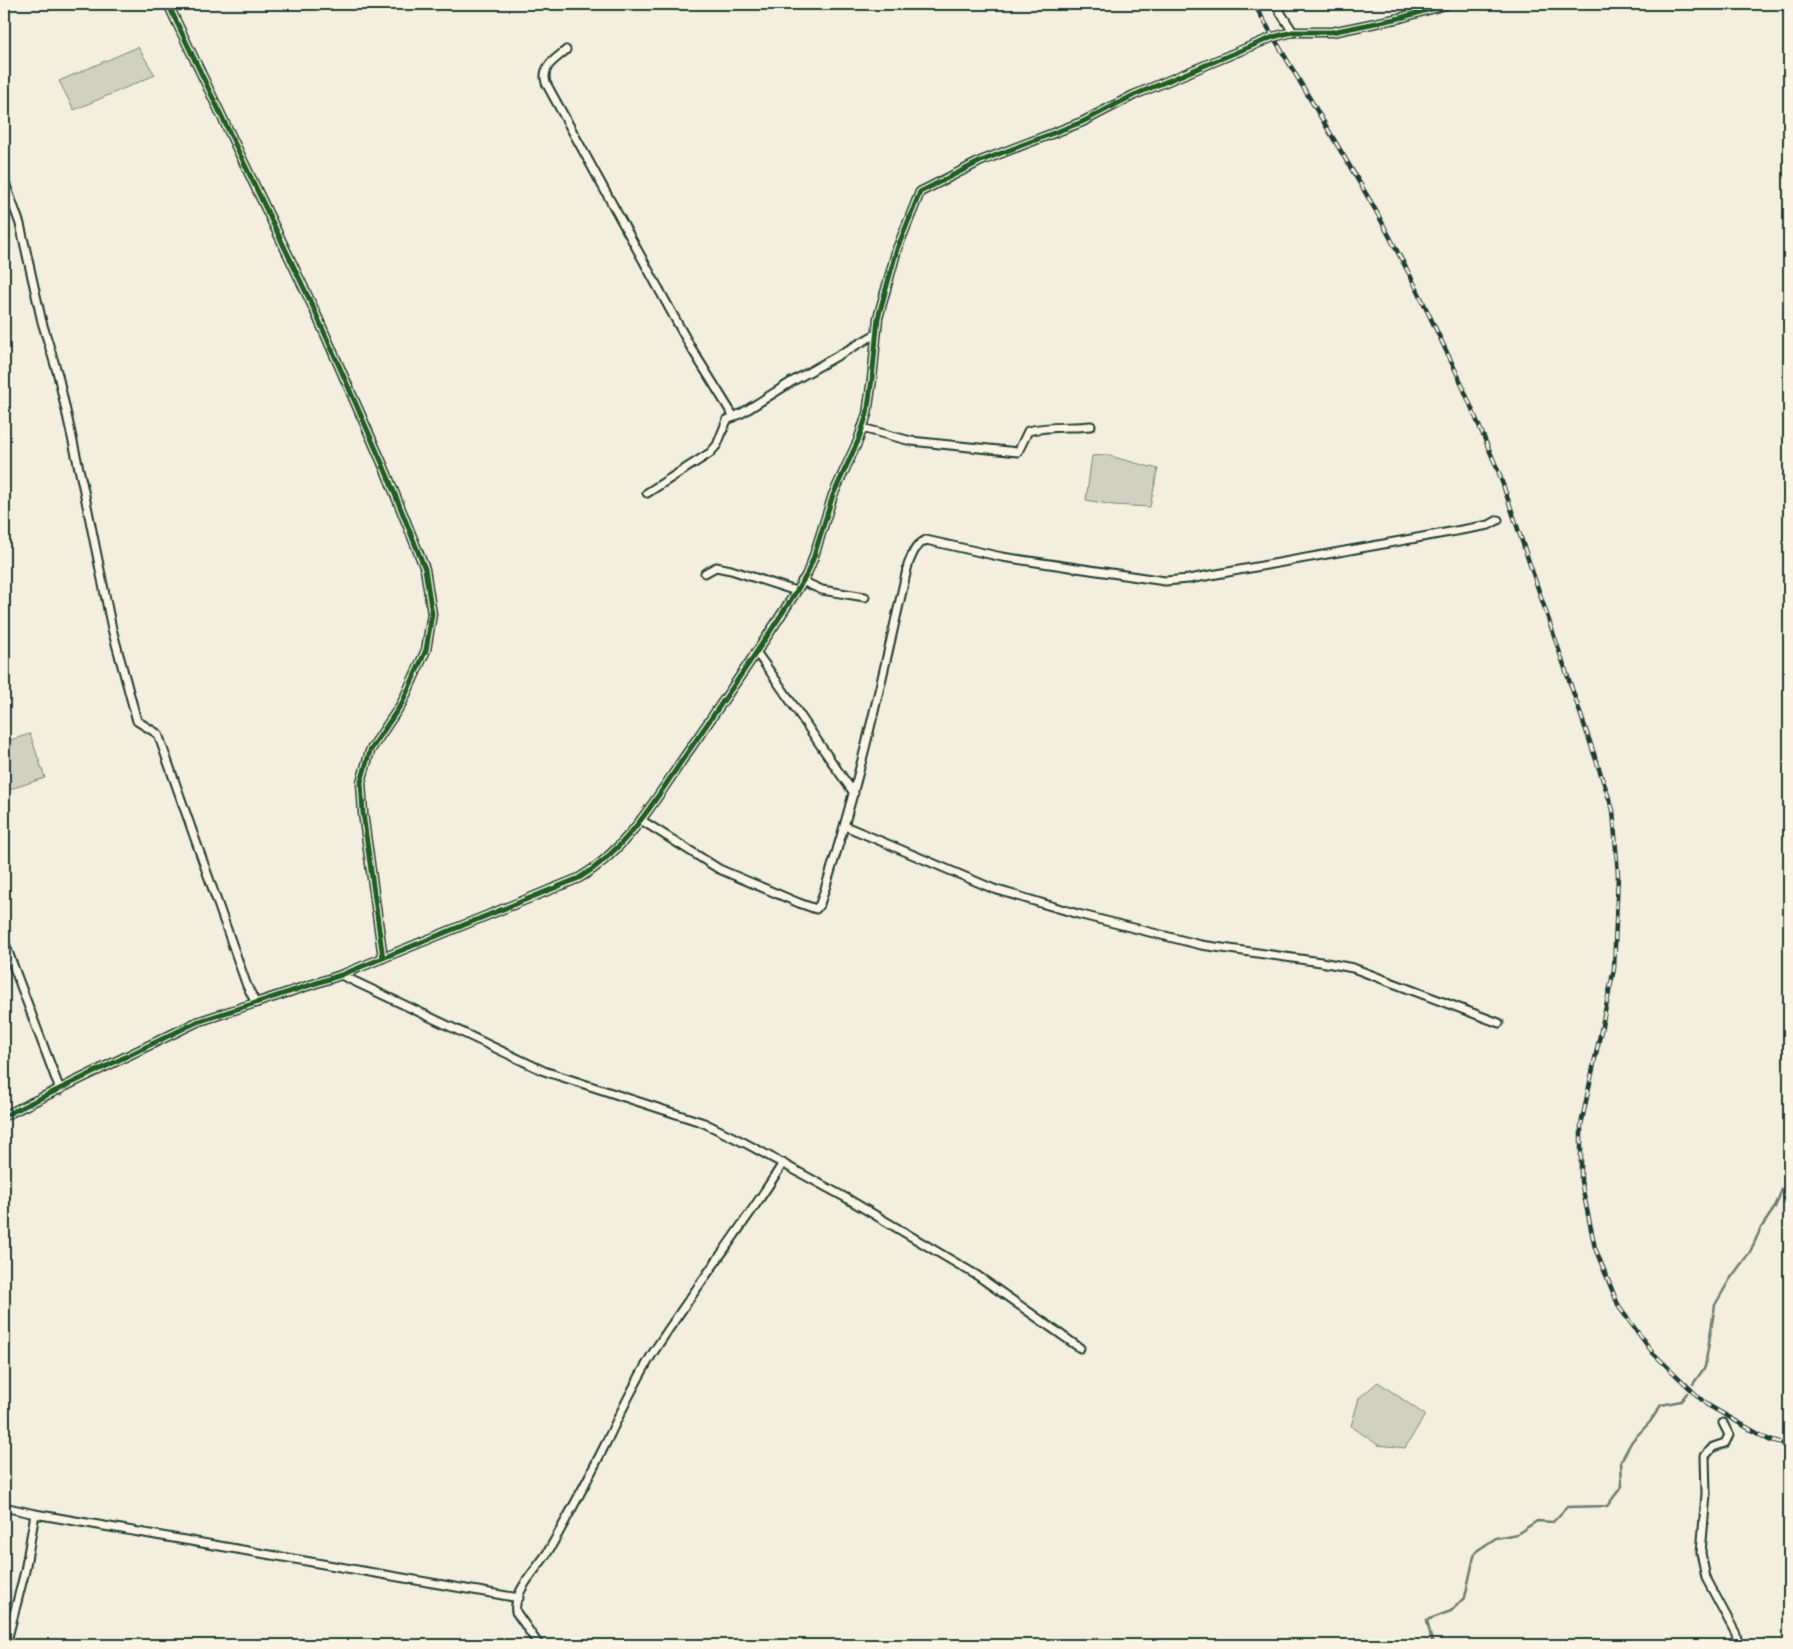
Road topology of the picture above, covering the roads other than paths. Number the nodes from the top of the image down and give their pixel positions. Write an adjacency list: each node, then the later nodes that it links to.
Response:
1 (168, 4): 22 (street)
2 (1275, 4): 4 (street)
3 (1448, 4): 4 (street)
4 (1293, 32): 7 (street)
5 (566, 50): 8 (street)
6 (4, 180): 24 (street)
7 (876, 334): 8 (street); 10 (street)
8 (734, 417): 11 (street)
9 (1091, 426): 10 (street)
10 (862, 428): 14 (street)
11 (647, 493)
12 (1498, 520): 18 (street)
13 (705, 573): 15 (street)
14 (802, 581): 15 (street); 16 (street)
15 (796, 591): 17 (street)
16 (865, 598)
17 (756, 652): 18 (street); 19 (street)
18 (854, 793): 20 (street)
19 (641, 820): 20 (street); 22 (street)
20 (845, 826): 25 (street)
21 (4, 941): 26 (street)
22 (383, 958): 23 (street)
23 (341, 975): 24 (street); 28 (street)
24 (256, 1003): 26 (street)
25 (1499, 1022)
26 (60, 1090): 27 (street)
27 (4, 1116)
28 (783, 1163): 29 (street); 33 (street)
29 (1080, 1348)
30 (1723, 1423): 36 (street)
31 (4, 1507): 32 (street)
32 (35, 1514): 33 (street); 34 (street)
33 (519, 1598): 35 (street)
34 (6, 1645)
35 (538, 1645)
36 (1738, 1645)

